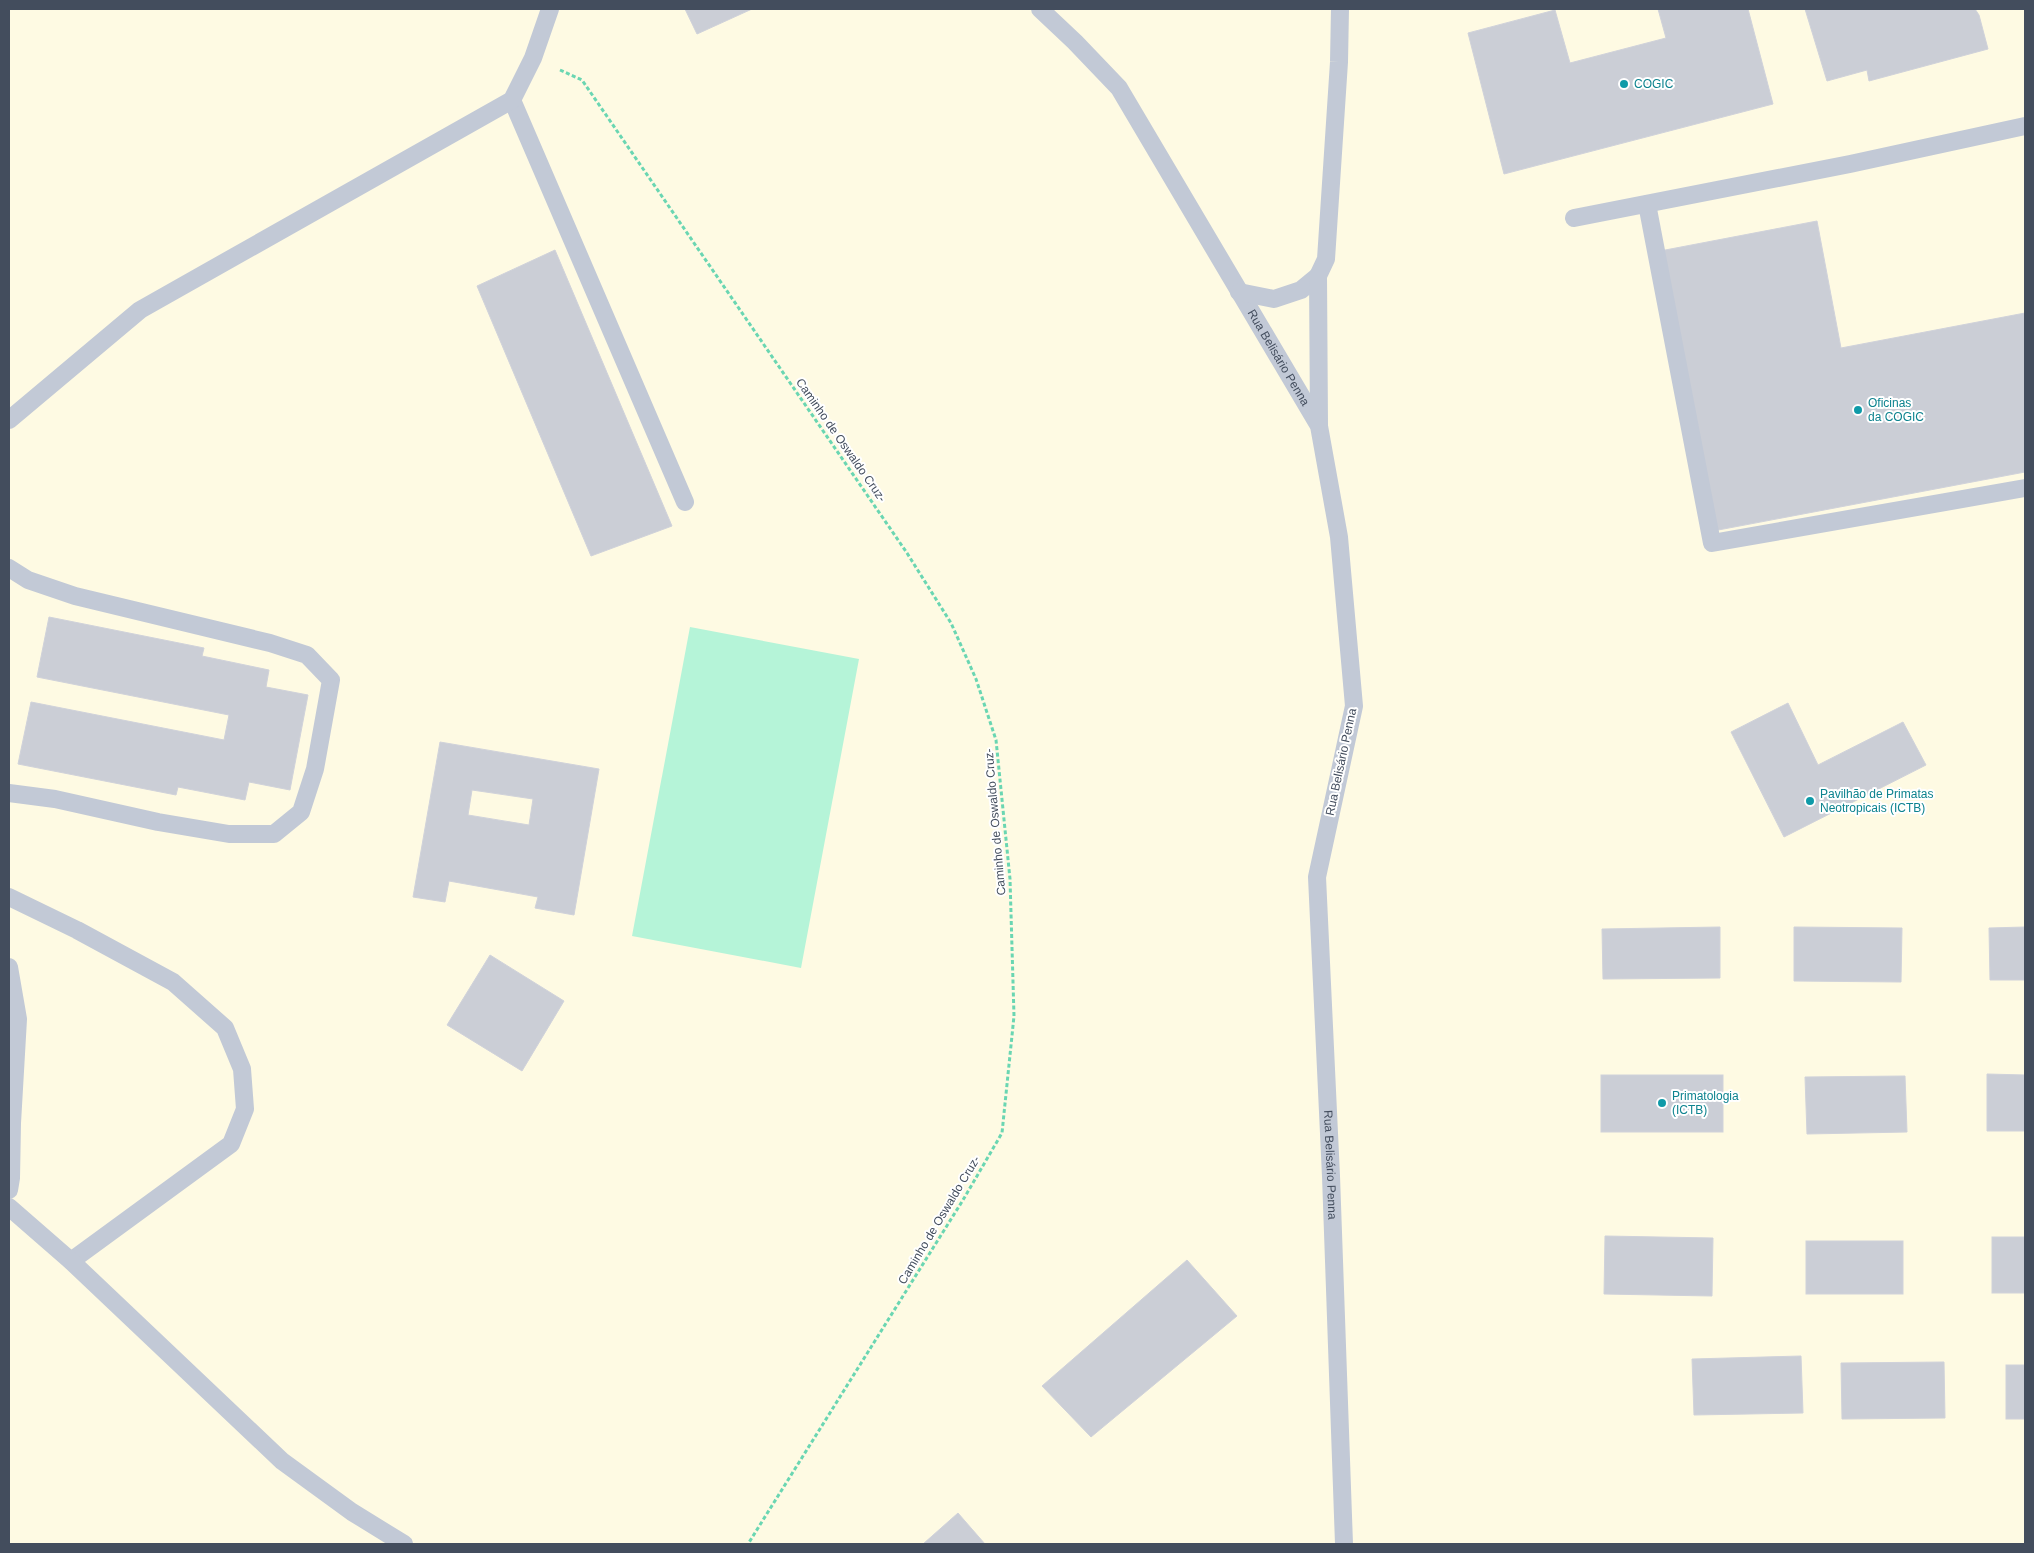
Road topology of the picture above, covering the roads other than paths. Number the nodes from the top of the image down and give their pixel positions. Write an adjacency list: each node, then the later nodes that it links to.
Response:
1 (550, 9): 4 (lane)
2 (1040, 9): 9 (lane, Rua Belisário Penna)
3 (1340, 9): 8 (lane)
4 (512, 100): 10 (lane); 13 (lane)
5 (2025, 126): 6 (lane)
6 (1647, 204): 7 (lane); 12 (lane)
7 (1574, 218)
8 (1318, 276): 9 (lane); 11 (lane)
9 (1239, 292): 11 (lane, Rua Belisário Penna)
10 (9, 420)
11 (1318, 426): 22 (lane, Rua Belisário Penna)
12 (2025, 488)
13 (685, 502)
14 (9, 568): 15 (lane)
15 (9, 793)
16 (9, 898): 20 (lane)
17 (9, 967): 18 (lane)
18 (9, 1190)
19 (9, 1207): 20 (lane)
20 (71, 1261): 21 (lane)
21 (404, 1544)
22 (1344, 1544)

